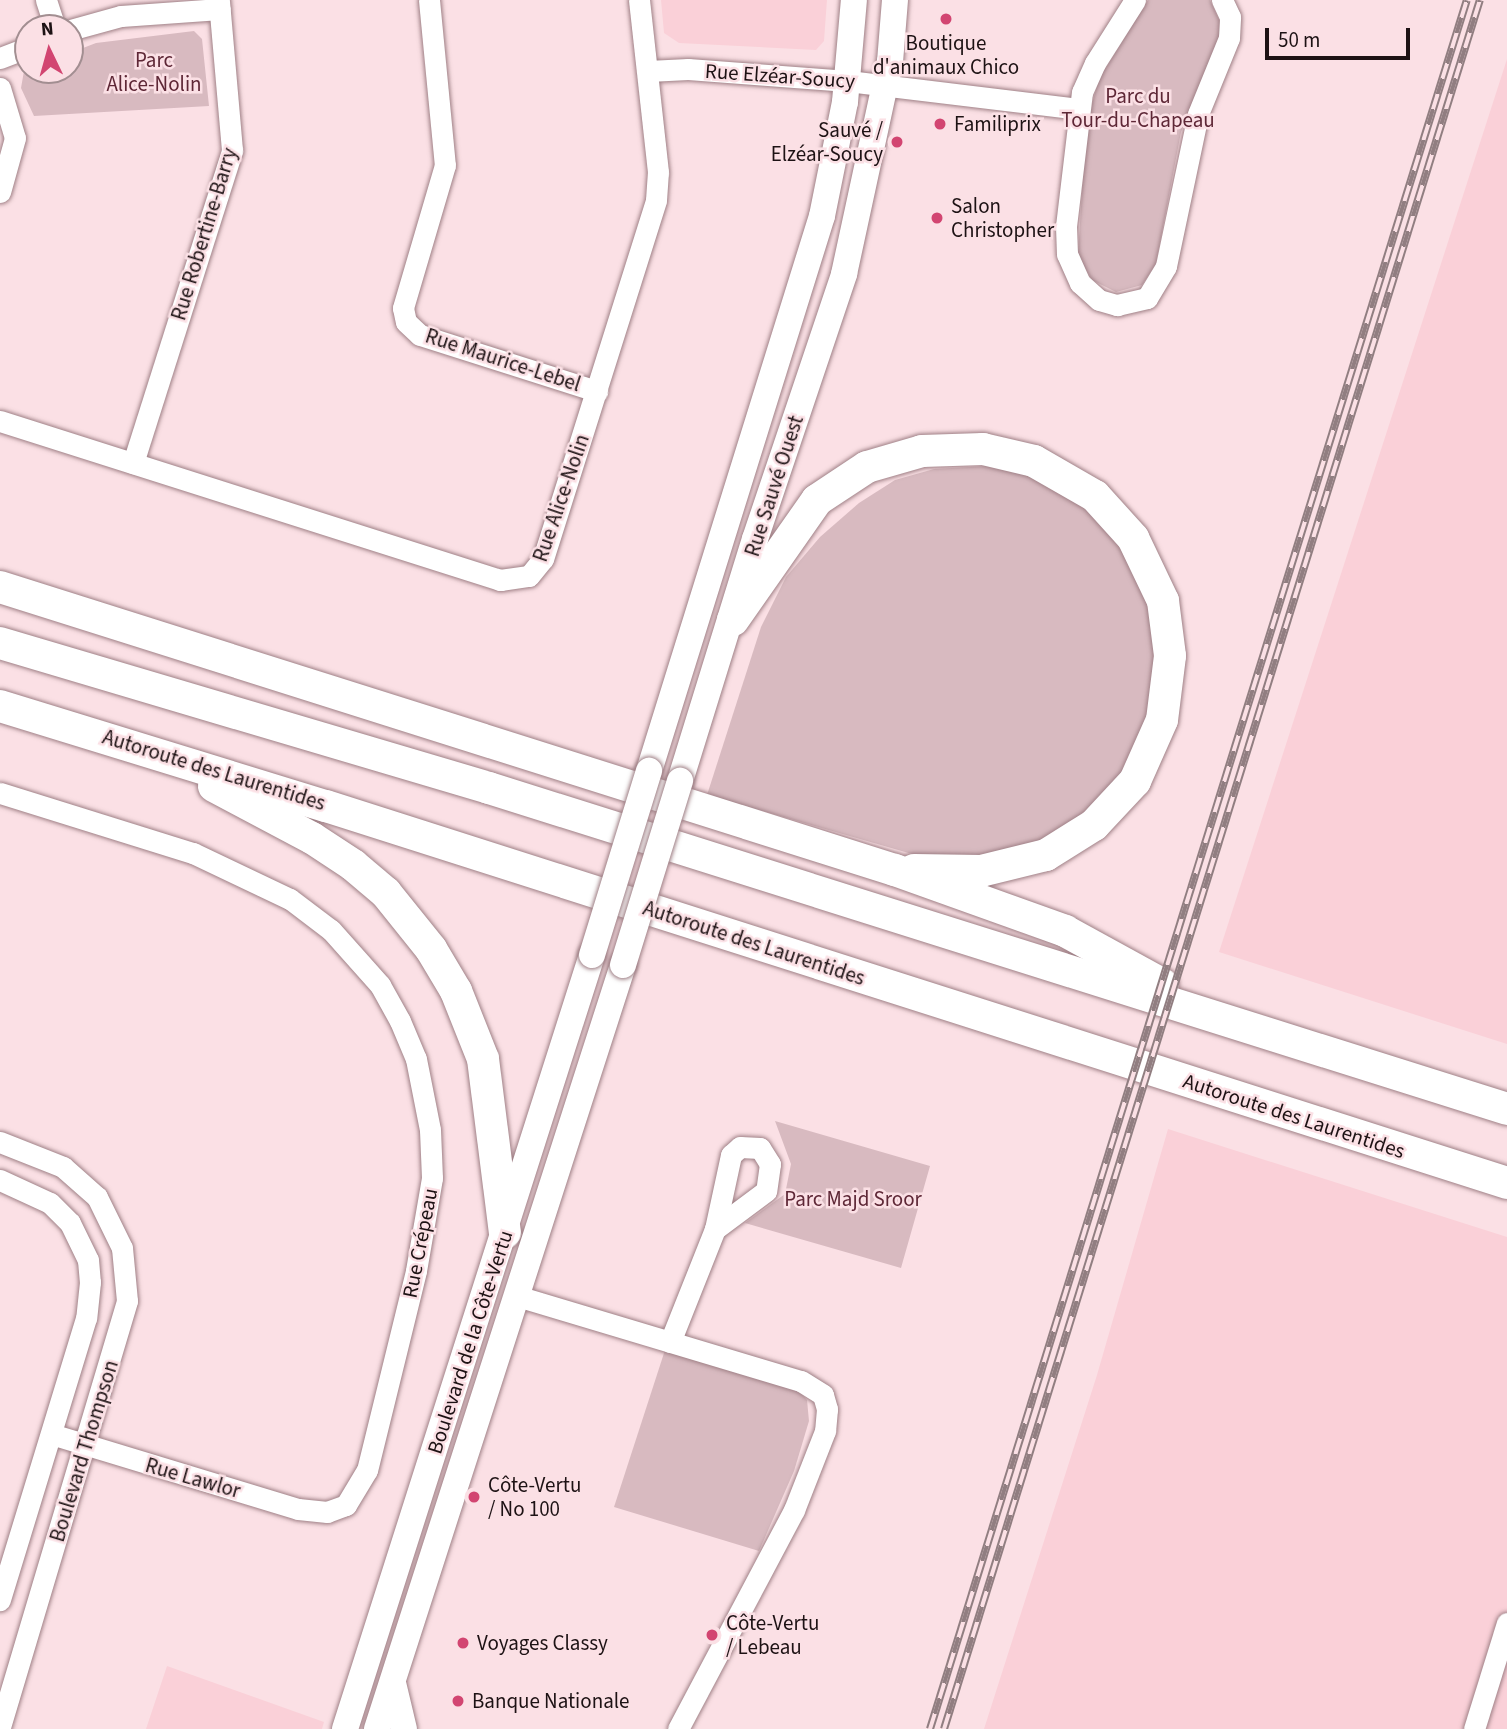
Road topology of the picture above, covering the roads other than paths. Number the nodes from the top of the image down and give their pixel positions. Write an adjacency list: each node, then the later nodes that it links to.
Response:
1 (429, 0): 15 (street, Rue Maurice-Lebel)
2 (639, 0): 9 (street, Rue Alice-Nolin)
3 (854, 0): 10 (main road, Rue Sauvé Ouest)
4 (895, 0): 11 (main road, Rue Sauvé Ouest)
5 (1135, 0): 13 (street)
6 (1222, 0): 13 (street)
7 (219, 4): 8 (street); 17 (street, Rue Robertine-Barry)
8 (84, 26)
9 (648, 71): 10 (street, Rue Elzéar-Soucy); 15 (street, Rue Alice-Nolin)
10 (848, 81): 11 (street, Rue Elzéar-Soucy); 27 (main road, Rue Sauvé Ouest, bridge)
11 (884, 84): 13 (street, Rue Elzéar-Soucy); 21 (main road, Rue Sauvé Ouest)
12 (0, 88): 14 (street)
13 (1078, 109)
14 (0, 192)
15 (597, 391): 17 (street, Rue Alice-Nolin)
16 (0, 421): 17 (street, Rue Alice-Nolin)
17 (132, 463)
18 (0, 587): 20 (highway)
19 (0, 598): 20 (highway)
20 (57, 607): 26 (highway)
21 (733, 620): 26 (highway); 28 (main road, Rue Sauvé Ouest, bridge)
22 (0, 643): 29 (highway)
23 (0, 706): 24 (highway, Autoroute des Laurentides)
24 (142, 747): 33 (highway, Autoroute des Laurentides); 35 (highway)
25 (0, 793): 40 (street, Rue Crépeau)
26 (895, 870): 29 (highway)
27 (592, 955): 35 (main road, Boulevard de la Côte-Vertu)
28 (623, 965): 36 (main road, Boulevard de la Côte-Vertu)
29 (1225, 1019): 30 (highway)
30 (1507, 1109)
31 (0, 1142): 39 (street, Boulevard Thompson)
32 (0, 1180): 38 (street, Boulevard Thompson)
33 (1507, 1183)
34 (715, 1229): 37 (street)
35 (505, 1233): 45 (main road, Boulevard de la Côte-Vertu)
36 (517, 1296): 37 (street); 43 (main road, Boulevard de la Côte-Vertu)
37 (670, 1342): 48 (street)
38 (51, 1434): 39 (street, Rue Lawlor); 41 (street, Boulevard Thompson)
39 (87, 1447): 40 (street, Rue Lawlor); 44 (street, Boulevard Thompson)
40 (337, 1510)
41 (0, 1600)
42 (1507, 1623): 49 (street)
43 (393, 1681): 46 (main road, Boulevard de la Côte-Vertu); 47 (main road)
44 (0, 1726)
45 (345, 1729)
46 (377, 1729)
47 (404, 1729)
48 (678, 1729)
49 (1474, 1729)

